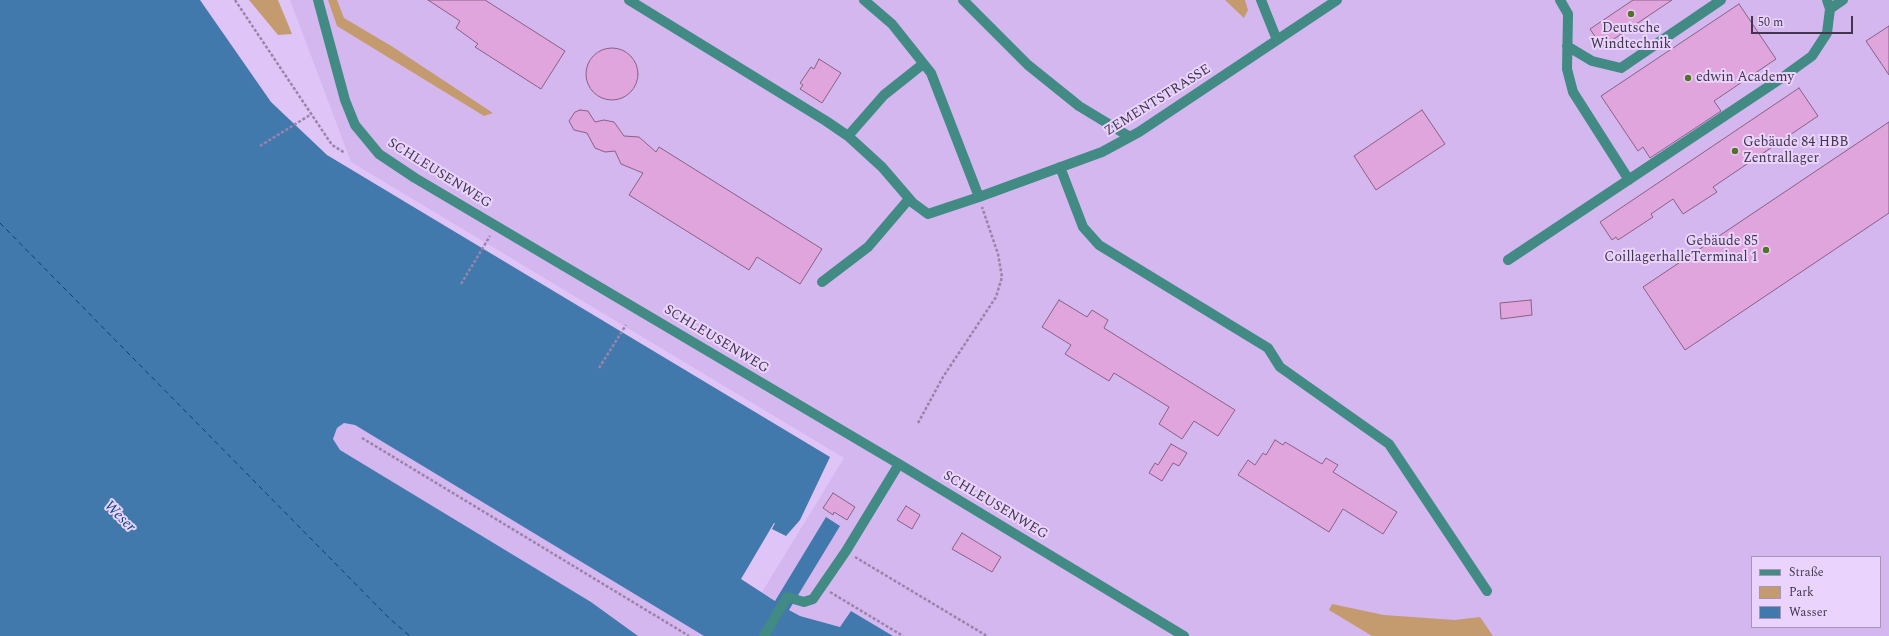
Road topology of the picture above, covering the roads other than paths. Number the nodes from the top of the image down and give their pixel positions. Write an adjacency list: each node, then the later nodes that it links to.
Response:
1 (318, 0): 22 (street, SCHLEUSENWEG)
2 (629, 0): 14 (street)
3 (864, 0): 13 (street)
4 (963, 0): 15 (street)
5 (1261, 0): 11 (street)
6 (1337, 0): 11 (street, ZEMENTSTRASSE)
7 (1560, 0): 12 (street)
8 (1721, 0): 12 (street)
9 (1843, 0): 10 (street)
10 (1828, 4): 17 (street)
11 (1277, 40): 15 (street, ZEMENTSTRASSE)
12 (1567, 46): 17 (street)
13 (923, 64): 14 (street); 18 (street)
14 (848, 136): 19 (street)
15 (1130, 137): 16 (street, ZEMENTSTRASSE)
16 (1060, 167): 18 (street, ZEMENTSTRASSE); 23 (street)
17 (1629, 180): 20 (street)
18 (979, 197): 19 (street, ZEMENTSTRASSE)
19 (909, 198): 21 (street)
20 (1508, 260)
21 (822, 282)
22 (899, 464): 24 (street); 25 (street, SCHLEUSENWEG)
23 (1487, 591)
24 (764, 636)
25 (1184, 636)

